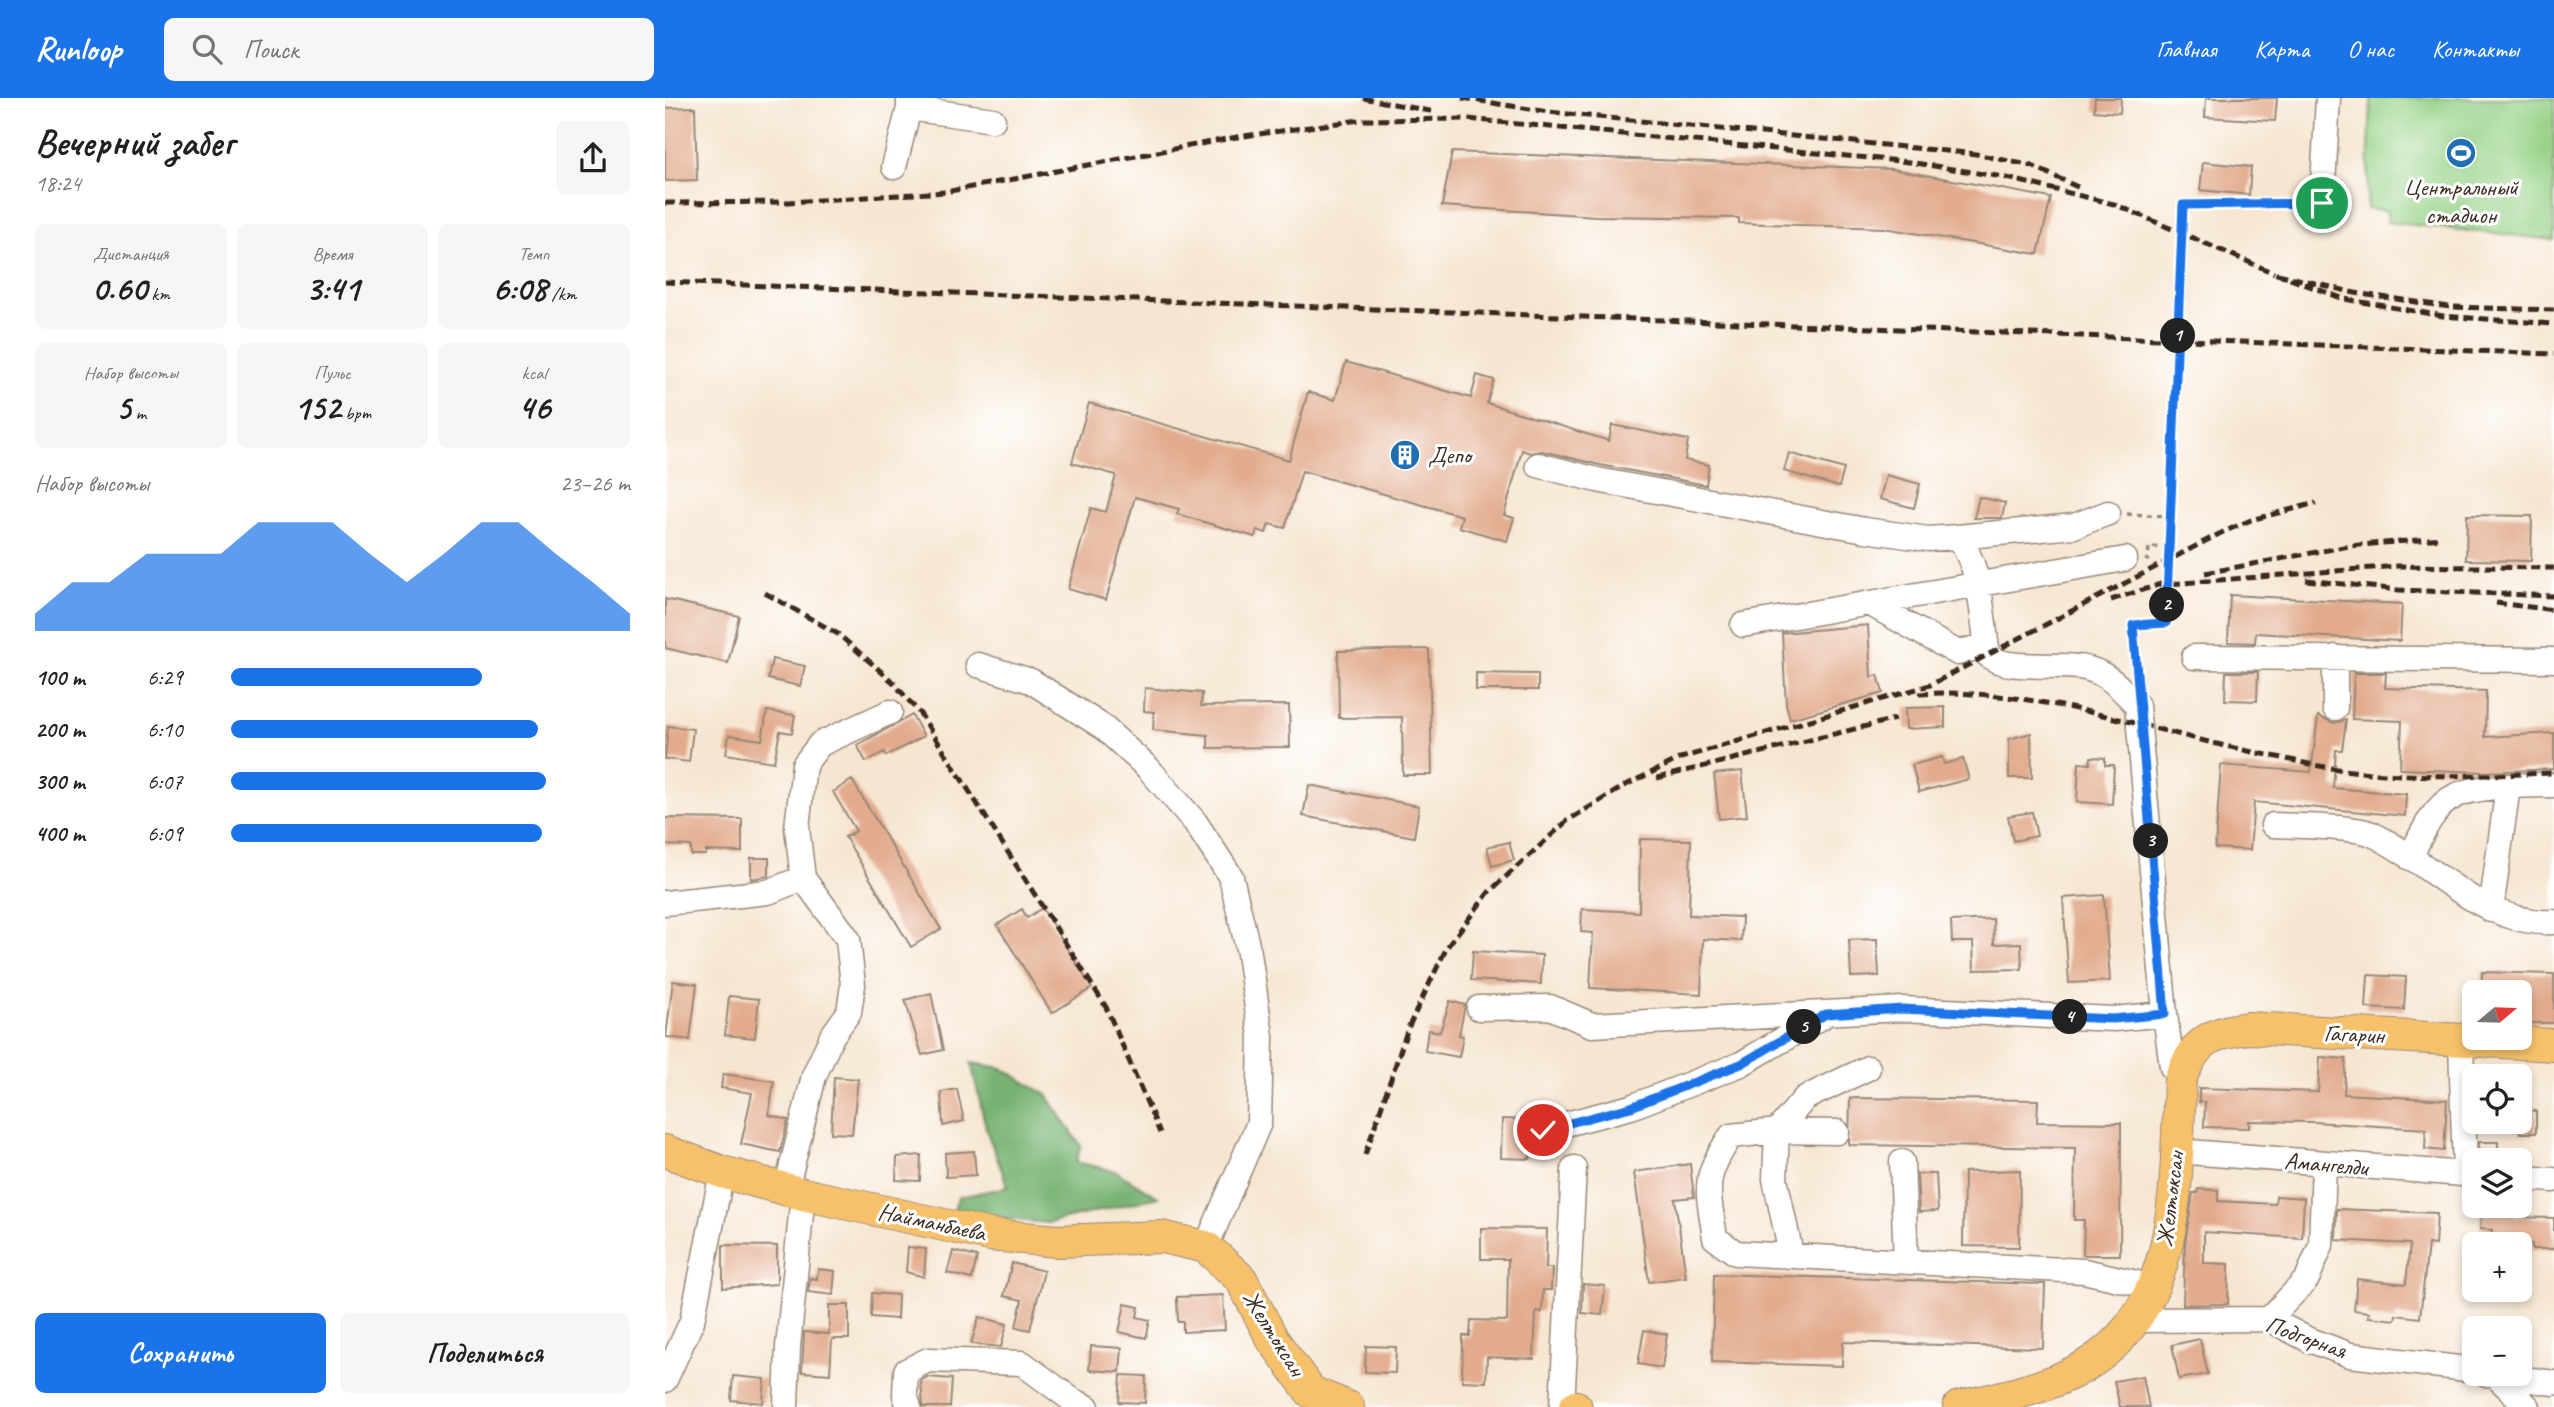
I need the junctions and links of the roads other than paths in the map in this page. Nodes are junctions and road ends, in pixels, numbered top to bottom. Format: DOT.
graph roads {
  1 [pos="2328,98"];
  2 [pos="909,103"];
  3 [pos="993,120"];
  4 [pos="894,167"];
  5 [pos="2322,203"];
  6 [pos="1538,464"];
  7 [pos="2108,513"];
  8 [pos="1957,537"];
  9 [pos="2125,559"];
  10 [pos="1977,585"];
  11 [pos="1870,603"];
  12 [pos="1743,625"];
  13 [pos="1986,645"];
  14 [pos="2194,657"];
  15 [pos="2335,657"];
  16 [pos="2554,660"];
  17 [pos="978,665"];
  18 [pos="2335,708"];
  19 [pos="890,712"];
  20 [pos="2554,785"];
  21 [pos="2508,786"];
  22 [pos="2273,825"];
  23 [pos="2410,858"];
  24 [pos="803,878"];
  25 [pos="665,903"];
  26 [pos="2491,910"];
  27 [pos="2554,922"];
  28 [pos="1479,1009"];
  29 [pos="1826,1014"];
  30 [pos="2165,1014"];
  31 [pos="2461,1041"];
  32 [pos="2554,1045"];
  33 [pos="1868,1068"];
  34 [pos="2180,1080"];
  35 [pos="1543,1130"];
  36 [pos="1777,1131"];
  37 [pos="1837,1132"];
  38 [pos="2468,1148"];
  39 [pos="665,1151"];
  40 [pos="2177,1152"];
  41 [pos="1902,1163"];
  42 [pos="2323,1163"];
  43 [pos="1574,1168"];
  44 [pos="722,1172"];
  45 [pos="2462,1174"];
  46 [pos="2532,1179"];
  47 [pos="2554,1180"];
  48 [pos="795,1192"];
  49 [pos="1206,1247"];
  50 [pos="1791,1254"];
  51 [pos="1906,1261"];
  52 [pos="2154,1287"];
  53 [pos="2269,1319"];
  54 [pos="2137,1320"];
  55 [pos="2462,1366"];
  56 [pos="665,1380"];
  57 [pos="2532,1380"];
  58 [pos="2554,1383"];
  59 [pos="2501,1386"];
  60 [pos="2024,1399"];
  61 [pos="786,1407"];
  62 [pos="909,1407"];
  63 [pos="1087,1407"];
  64 [pos="1348,1407"];
  65 [pos="1562,1407"];
  66 [pos="1959,1407"];
  67 [pos="2528,1407"];
  1 -- 5 [label="street"];
  2 -- 3 [label="street"];
  2 -- 4 [label="street"];
  6 -- 8 [label="street"];
  7 -- 8 [label="street"];
  8 -- 10 [label="street"];
  9 -- 10 [label="street"];
  10 -- 11 [label="street"];
  10 -- 13 [label="street"];
  11 -- 12 [label="street"];
  11 -- 13 [label="street"];
  13 -- 30 [label="street"];
  14 -- 15 [label="street"];
  15 -- 16 [label="street"];
  15 -- 18 [label="street"];
  17 -- 49 [label="street"];
  19 -- 24 [label="street"];
  20 -- 21 [label="street"];
  21 -- 23 [label="street"];
  21 -- 26 [label="street"];
  22 -- 23 [label="street"];
  23 -- 26 [label="street"];
  24 -- 25 [label="street"];
  24 -- 48 [label="street"];
  26 -- 27 [label="street"];
  28 -- 29 [label="street"];
  29 -- 30 [label="street"];
  29 -- 35 [label="street"];
  30 -- 34 [label="street"];
  31 -- 32 [label="main road, Гагарин"];
  31 -- 34 [label="main road, Гагарин"];
  31 -- 38 [label="street"];
  33 -- 36 [label="street"];
  34 -- 40 [label="main road, Желтоксан"];
  36 -- 37 [label="street"];
  36 -- 50 [label="street"];
  36 -- 50 [label="street"];
  39 -- 44 [label="main road, Найманбаева"];
  40 -- 42 [label="street, Амангелди"];
  40 -- 52 [label="main road, Желтоксан"];
  41 -- 51 [label="street"];
  42 -- 45 [label="street, Амангелди"];
  42 -- 53 [label="street"];
  43 -- 65 [label="street"];
  44 -- 48 [label="main road, Найманбаева"];
  44 -- 56 [label="street"];
  46 -- 47 [label="street"];
  48 -- 49 [label="main road, Найманбаева"];
  48 -- 61 [label="street"];
  49 -- 64 [label="main road, Желтоксан"];
  50 -- 51 [label="street"];
  51 -- 52 [label="street"];
  52 -- 54 [label="main road, Желтоксан"];
  53 -- 54 [label="street, Подгорная"];
  53 -- 55 [label="street, Подгорная"];
  54 -- 60 [label="main road, Желтоксан"];
  57 -- 58 [label="street, Подгорная"];
  59 -- 67 [label="street"];
  60 -- 66 [label="main road, Желтоксан"];
  62 -- 63 [label="street"];
}
